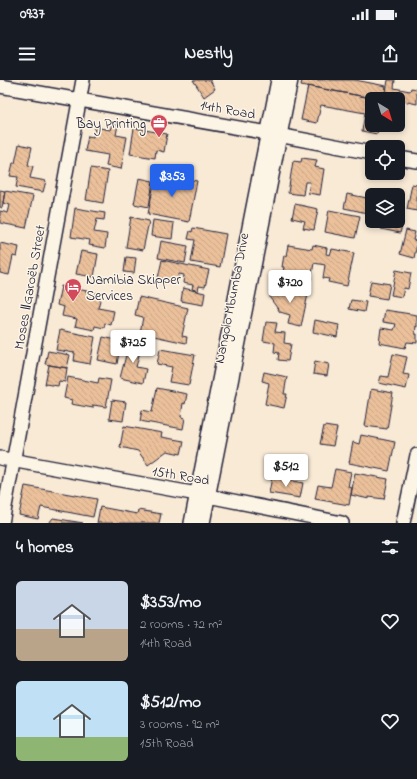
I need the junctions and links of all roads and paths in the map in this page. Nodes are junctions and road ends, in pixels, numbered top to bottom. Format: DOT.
graph roads {
  1 [pos="83,80"];
  2 [pos="278,80"];
  3 [pos="291,80"];
  4 [pos="0,86"];
  5 [pos="79,100"];
  6 [pos="274,134"];
  7 [pos="365,152"];
  8 [pos="405,159"];
  9 [pos="417,161"];
  10 [pos="417,455"];
  11 [pos="0,458"];
  12 [pos="14,462"];
  13 [pos="202,495"];
  14 [pos="2,523"];
  15 [pos="191,523"];
  16 [pos="203,523"];
  17 [pos="342,523"];
  18 [pos="404,523"];
  1 -- 5 [label="street, Moses ǁGaroëb Street"];
  2 -- 6 [label="street, Nangolo Mbumba Drive"];
  3 -- 6 [label="street, Nangolo Mbumba Drive"];
  4 -- 5 [label="street, 14th Road"];
  5 -- 6 [label="street, 14th Road"];
  5 -- 12 [label="street, Moses ǁGaroëb Street"];
  6 -- 7 [label="street, 14th Road"];
  6 -- 13 [label="street, Nangolo Mbumba Drive"];
  8 -- 9 [label="street"];
  10 -- 18 [label="street"];
  11 -- 12 [label="street, 15th Road"];
  12 -- 13 [label="street, 15th Road"];
  12 -- 14 [label="street, Moses ǁGaroëb Street"];
  13 -- 15 [label="street, Nangolo Mbumba Drive"];
  13 -- 16 [label="street, Nangolo Mbumba Drive"];
  13 -- 17 [label="street, 15th Road"];
}
